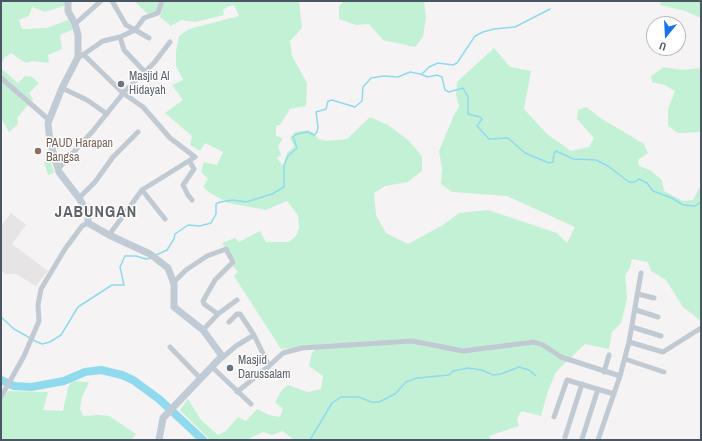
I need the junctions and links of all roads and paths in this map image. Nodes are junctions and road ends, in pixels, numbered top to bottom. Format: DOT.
graph roads {
  1 [pos="68,1"];
  2 [pos="101,1"];
  3 [pos="112,1"];
  4 [pos="162,1"];
  5 [pos="75,24"];
  6 [pos="134,30"];
  7 [pos="120,37"];
  8 [pos="149,38"];
  9 [pos="170,42"];
  10 [pos="81,56"];
  11 [pos="145,72"];
  12 [pos="1,78"];
  13 [pos="62,88"];
  14 [pos="123,93"];
  15 [pos="107,114"];
  16 [pos="48,118"];
  17 [pos="138,132"];
  18 [pos="190,162"];
  19 [pos="58,169"];
  20 [pos="142,190"];
  21 [pos="79,198"];
  22 [pos="192,200"];
  23 [pos="165,219"];
  24 [pos="88,223"];
  25 [pos="109,235"];
  26 [pos="641,273"];
  27 [pos="174,282"];
  28 [pos="638,294"];
  29 [pos="654,298"];
  30 [pos="237,300"];
  31 [pos="636,310"];
  32 [pos="218,314"];
  33 [pos="658,317"];
  34 [pos="229,322"];
  35 [pos="632,327"];
  36 [pos="701,328"];
  37 [pos="203,330"];
  38 [pos="254,336"];
  39 [pos="661,336"];
  40 [pos="629,342"];
  41 [pos="170,347"];
  42 [pos="610,354"];
  43 [pos="222,358"];
  44 [pos="625,359"];
  45 [pos="269,366"];
  46 [pos="212,367"];
  47 [pos="604,372"];
  48 [pos="664,372"];
  49 [pos="620,376"];
  50 [pos="201,379"];
  51 [pos="582,384"];
  52 [pos="598,389"];
  53 [pos="237,392"];
  54 [pos="614,394"];
  55 [pos="1,397"];
  56 [pos="252,404"];
  57 [pos="554,417"];
  58 [pos="565,437"];
  59 [pos="582,439"];
  60 [pos="159,440"];
  61 [pos="598,440"];
  1 -- 5 [label="street"];
  2 -- 5 [label="street"];
  3 -- 6 [label="street"];
  4 -- 6 [label="street"];
  5 -- 10 [label="street"];
  6 -- 7 [label="street"];
  6 -- 8 [label="street"];
  7 -- 10 [label="street"];
  7 -- 11 [label="street"];
  9 -- 11 [label="street"];
  10 -- 13 [label="street"];
  10 -- 14 [label="street"];
  11 -- 14 [label="street"];
  12 -- 16 [label="street"];
  13 -- 15 [label="street"];
  13 -- 16 [label="street"];
  14 -- 15 [label="street"];
  14 -- 18 [label="street"];
  15 -- 19 [label="street"];
  16 -- 19 [label="street"];
  17 -- 21 [label="street"];
  18 -- 20 [label="street"];
  18 -- 22 [label="street"];
  19 -- 21 [label="street"];
  20 -- 23 [label="street"];
  20 -- 25 [label="street"];
  21 -- 24 [label="street"];
  24 -- 25 [label="street"];
  24 -- 55 [label="street"];
  25 -- 27 [label="street"];
  26 -- 28 [label="street"];
  27 -- 32 [label="street"];
  27 -- 37 [label="street"];
  28 -- 29 [label="street"];
  28 -- 31 [label="street"];
  30 -- 32 [label="street"];
  31 -- 33 [label="street"];
  31 -- 35 [label="street"];
  32 -- 37 [label="street"];
  34 -- 38 [label="street"];
  35 -- 39 [label="street"];
  35 -- 40 [label="street"];
  36 -- 40 [label="street"];
  37 -- 43 [label="street"];
  38 -- 43 [label="street"];
  38 -- 45 [label="street"];
  40 -- 44 [label="street"];
  41 -- 50 [label="street"];
  42 -- 47 [label="street"];
  43 -- 46 [label="street"];
  44 -- 48 [label="street"];
  44 -- 49 [label="street"];
  45 -- 47 [label="street"];
  45 -- 53 [label="street"];
  46 -- 50 [label="street"];
  46 -- 53 [label="street"];
  47 -- 49 [label="street"];
  49 -- 54 [label="street"];
  50 -- 60 [label="street"];
  51 -- 52 [label="street"];
  51 -- 57 [label="street"];
  51 -- 58 [label="street"];
  52 -- 54 [label="street"];
  52 -- 59 [label="street"];
  53 -- 56 [label="street"];
  54 -- 61 [label="street"];
}
